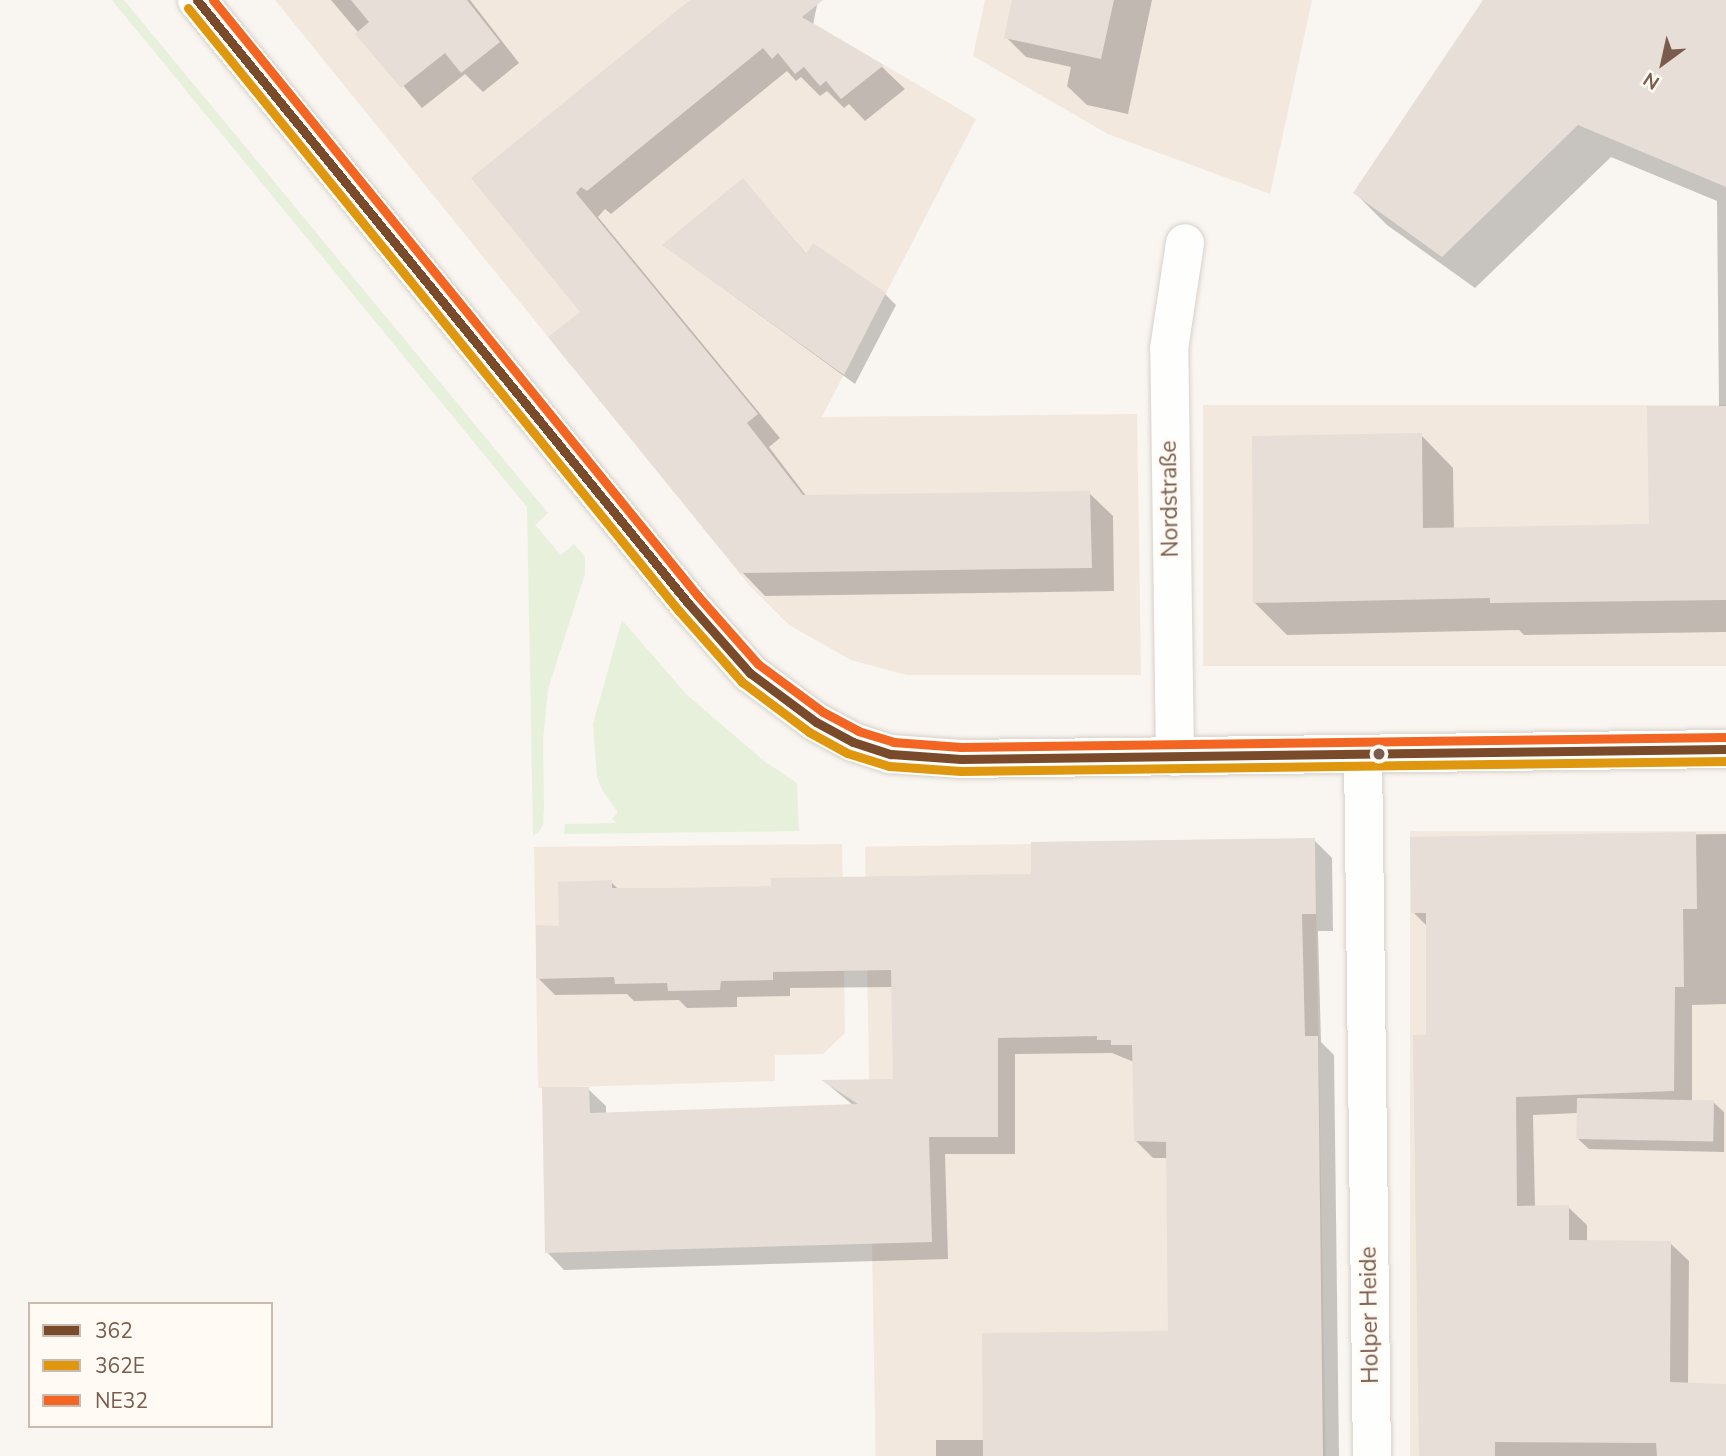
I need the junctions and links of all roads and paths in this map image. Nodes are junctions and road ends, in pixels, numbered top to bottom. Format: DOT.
graph roads {
  1 [pos="197,0"];
  2 [pos="1185,243"];
  3 [pos="1726,749"];
  4 [pos="1363,754"];
  5 [pos="1175,757"];
  6 [pos="1372,1456"];
  1 -- 5 [label="street"];
  2 -- 5 [label="street, Nordstraße"];
  3 -- 4 [label="street"];
  4 -- 5 [label="street"];
  4 -- 6 [label="street, Holper Heide"];
}
